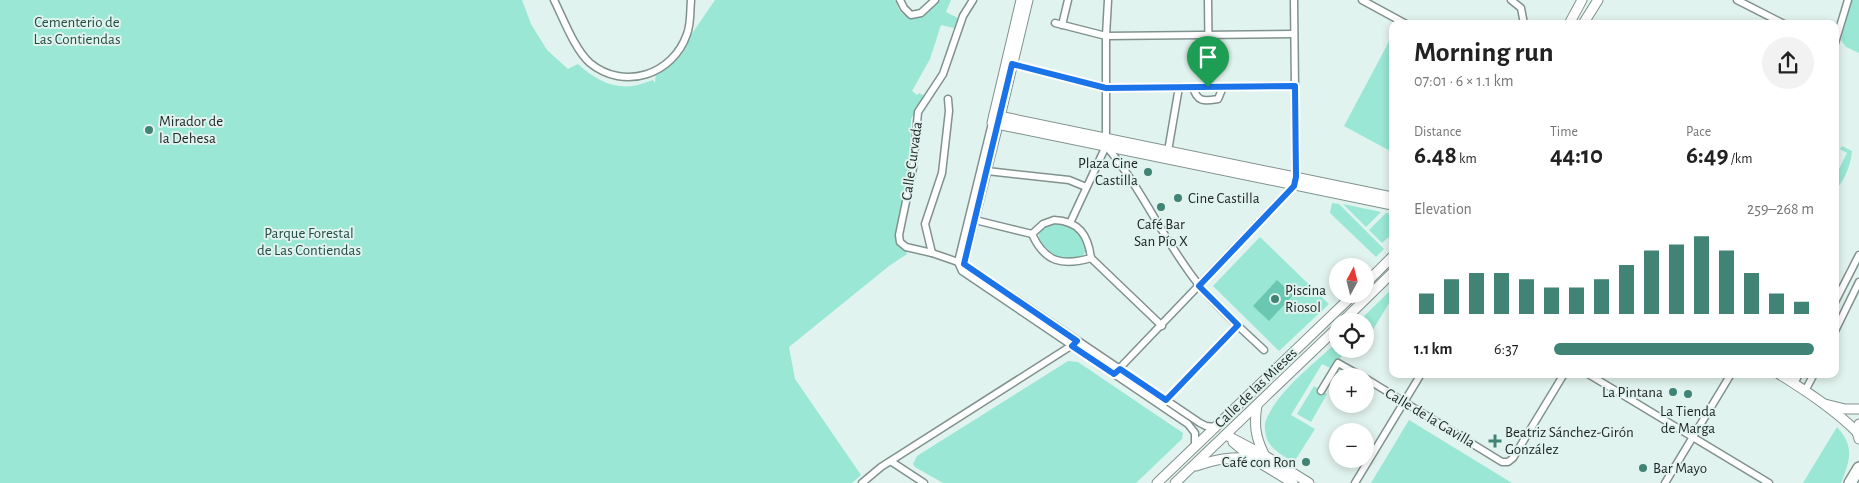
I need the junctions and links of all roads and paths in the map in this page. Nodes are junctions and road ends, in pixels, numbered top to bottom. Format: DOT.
graph roads {
  1 [pos="554,0"];
  2 [pos="691,0"];
  3 [pos="900,0"];
  4 [pos="934,0"];
  5 [pos="973,0"];
  6 [pos="1020,0"];
  7 [pos="1028,0"];
  8 [pos="1068,0"];
  9 [pos="1108,0"];
  10 [pos="1208,0"];
  11 [pos="1294,0"];
  12 [pos="1362,0"];
  13 [pos="1511,0"];
  14 [pos="1582,0"];
  15 [pos="1598,0"];
  16 [pos="1738,0"];
  17 [pos="1848,0"];
  18 [pos="1399,20"];
  19 [pos="1523,20"];
  20 [pos="1571,20"];
  21 [pos="1586,20"];
  22 [pos="1776,20"];
  23 [pos="1839,30"];
  24 [pos="1294,34"];
  25 [pos="1208,35"];
  26 [pos="1106,36"];
  27 [pos="1012,64"];
  28 [pos="1295,86"];
  29 [pos="1193,87"];
  30 [pos="1208,87"];
  31 [pos="1223,87"];
  32 [pos="1106,88"];
  33 [pos="1179,88"];
  34 [pos="948,99"];
  35 [pos="996,120"];
  36 [pos="1095,144"];
  37 [pos="1104,149"];
  38 [pos="1125,150"];
  39 [pos="1168,151"];
  40 [pos="1119,160"];
  41 [pos="987,171"];
  42 [pos="1295,182"];
  43 [pos="1086,188"];
  44 [pos="1389,197"];
  45 [pos="1389,204"];
  46 [pos="975,220"];
  47 [pos="1070,223"];
  48 [pos="1032,234"];
  49 [pos="932,253"];
  50 [pos="1859,255"];
  51 [pos="1091,258"];
  52 [pos="1389,260"];
  53 [pos="961,263"];
  54 [pos="1389,273"];
  55 [pos="1374,275"];
  56 [pos="1389,276"];
  57 [pos="1859,282"];
  58 [pos="1199,286"];
  59 [pos="1374,290"];
  60 [pos="1374,291"];
  61 [pos="1839,294"];
  62 [pos="1839,296"];
  63 [pos="1849,301"];
  64 [pos="1345,303"];
  65 [pos="1362,303"];
  66 [pos="1351,313"];
  67 [pos="1839,322"];
  68 [pos="1238,325"];
  69 [pos="1162,326"];
  70 [pos="1317,330"];
  71 [pos="1329,336"];
  72 [pos="1074,343"];
  73 [pos="1264,350"];
  74 [pos="1335,368"];
  75 [pos="1347,368"];
  76 [pos="1117,372"];
  77 [pos="1329,377"];
  78 [pos="1419,378"];
  79 [pos="1562,378"];
  80 [pos="1595,378"];
  81 [pos="1729,378"];
  82 [pos="1784,378"];
  83 [pos="1797,378"];
  84 [pos="1812,378"];
  85 [pos="1374,384"];
  86 [pos="1794,384"];
  87 [pos="1321,390"];
  88 [pos="1805,391"];
  89 [pos="1166,400"];
  90 [pos="1404,402"];
  91 [pos="1822,403"];
  92 [pos="1257,405"];
  93 [pos="1859,409"];
  94 [pos="1215,427"];
  95 [pos="1858,432"];
  96 [pos="1226,435"];
  97 [pos="1693,436"];
  98 [pos="1195,446"];
  99 [pos="1264,455"];
  100 [pos="1252,458"];
  101 [pos="892,462"];
  102 [pos="1191,468"];
  103 [pos="1859,468"];
  104 [pos="921,482"];
  105 [pos="862,483"];
  106 [pos="1157,483"];
  107 [pos="1175,483"];
  108 [pos="1293,483"];
  109 [pos="1309,483"];
  110 [pos="1354,483"];
  111 [pos="1665,483"];
  112 [pos="1769,483"];
  113 [pos="1850,483"];
  1 -- 2 [label="street"];
  3 -- 4 [label="street"];
  5 -- 49 [label="street, Calle Curvada"];
  6 -- 35 [label="street"];
  7 -- 27 [label="street"];
  8 -- 26 [label="street"];
  9 -- 26 [label="street"];
  10 -- 25 [label="street"];
  11 -- 24 [label="street"];
  12 -- 18 [label="street"];
  13 -- 19 [label="street"];
  14 -- 20 [label="street"];
  15 -- 21 [label="street"];
  16 -- 22 [label="street"];
  17 -- 23 [label="street"];
  24 -- 25 [label="street"];
  24 -- 28 [label="street"];
  25 -- 26 [label="street"];
  25 -- 30 [label="street"];
  26 -- 32 [label="street"];
  27 -- 32 [label="street"];
  27 -- 35 [label="street"];
  28 -- 31 [label="street"];
  28 -- 42 [label="street"];
  29 -- 30 [label="street"];
  29 -- 31 [label="street"];
  29 -- 33 [label="street"];
  30 -- 31 [label="street"];
  32 -- 33 [label="street"];
  32 -- 37 [label="street"];
  33 -- 39 [label="street"];
  34 -- 49 [label="street"];
  35 -- 36 [label="street"];
  35 -- 37 [label="street"];
  35 -- 41 [label="street"];
  35 -- 53 [label="street"];
  36 -- 37 [label="street"];
  36 -- 37 [label="street"];
  37 -- 38 [label="street"];
  37 -- 39 [label="street"];
  37 -- 40 [label="street"];
  37 -- 43 [label="street"];
  38 -- 40 [label="street"];
  38 -- 42 [label="street"];
  39 -- 42 [label="street"];
  40 -- 58 [label="street"];
  41 -- 43 [label="street"];
  41 -- 46 [label="street"];
  42 -- 44 [label="street"];
  42 -- 45 [label="street"];
  42 -- 58 [label="street"];
  43 -- 47 [label="street"];
  46 -- 48 [label="street"];
  46 -- 53 [label="street"];
  47 -- 48 [label="street"];
  47 -- 51 [label="street"];
  48 -- 51 [label="street"];
  49 -- 53 [label="street, Calle Curvada"];
  50 -- 61 [label="street"];
  51 -- 69 [label="street"];
  52 -- 55 [label="street"];
  53 -- 72 [label="street"];
  54 -- 59 [label="street"];
  56 -- 60 [label="street"];
  57 -- 63 [label="street"];
  58 -- 68 [label="street"];
  58 -- 69 [label="street"];
  62 -- 63 [label="street"];
  63 -- 67 [label="street"];
  64 -- 70 [label="street, Calle de las Mieses"];
  65 -- 66 [label="street"];
  68 -- 73 [label="street"];
  68 -- 89 [label="street"];
  69 -- 76 [label="street"];
  70 -- 94 [label="street, Calle de las Mieses"];
  70 -- 96 [label="street"];
  71 -- 92 [label="street, Calle de las Mieses"];
  72 -- 76 [label="street"];
  72 -- 101 [label="street"];
  74 -- 75 [label="street"];
  76 -- 89 [label="street"];
  76 -- 98 [label="street"];
  77 -- 87 [label="street"];
  78 -- 90 [label="street"];
  79 -- 90 [label="street, Calle de la Gavilla"];
  80 -- 97 [label="street"];
  81 -- 97 [label="street"];
  82 -- 86 [label="street"];
  83 -- 86 [label="street"];
  84 -- 88 [label="street"];
  85 -- 90 [label="street, Calle de la Gavilla"];
  86 -- 88 [label="street"];
  88 -- 91 [label="street"];
  89 -- 94 [label="street"];
  90 -- 110 [label="street"];
  91 -- 93 [label="street"];
  91 -- 95 [label="street"];
  92 -- 96 [label="street, Calle de las Mieses"];
  92 -- 99 [label="street"];
  94 -- 98 [label="street, Calle de las Mieses"];
  96 -- 98 [label="street"];
  96 -- 99 [label="street"];
  96 -- 100 [label="street"];
  96 -- 102 [label="street, Calle de las Mieses"];
  97 -- 111 [label="street"];
  97 -- 112 [label="street"];
  98 -- 106 [label="street, Calle de las Mieses"];
  99 -- 109 [label="street"];
  100 -- 102 [label="street"];
  100 -- 108 [label="street"];
  101 -- 104 [label="street"];
  101 -- 105 [label="street"];
  102 -- 107 [label="street, Calle de las Mieses"];
  103 -- 113 [label="highway"];
}
